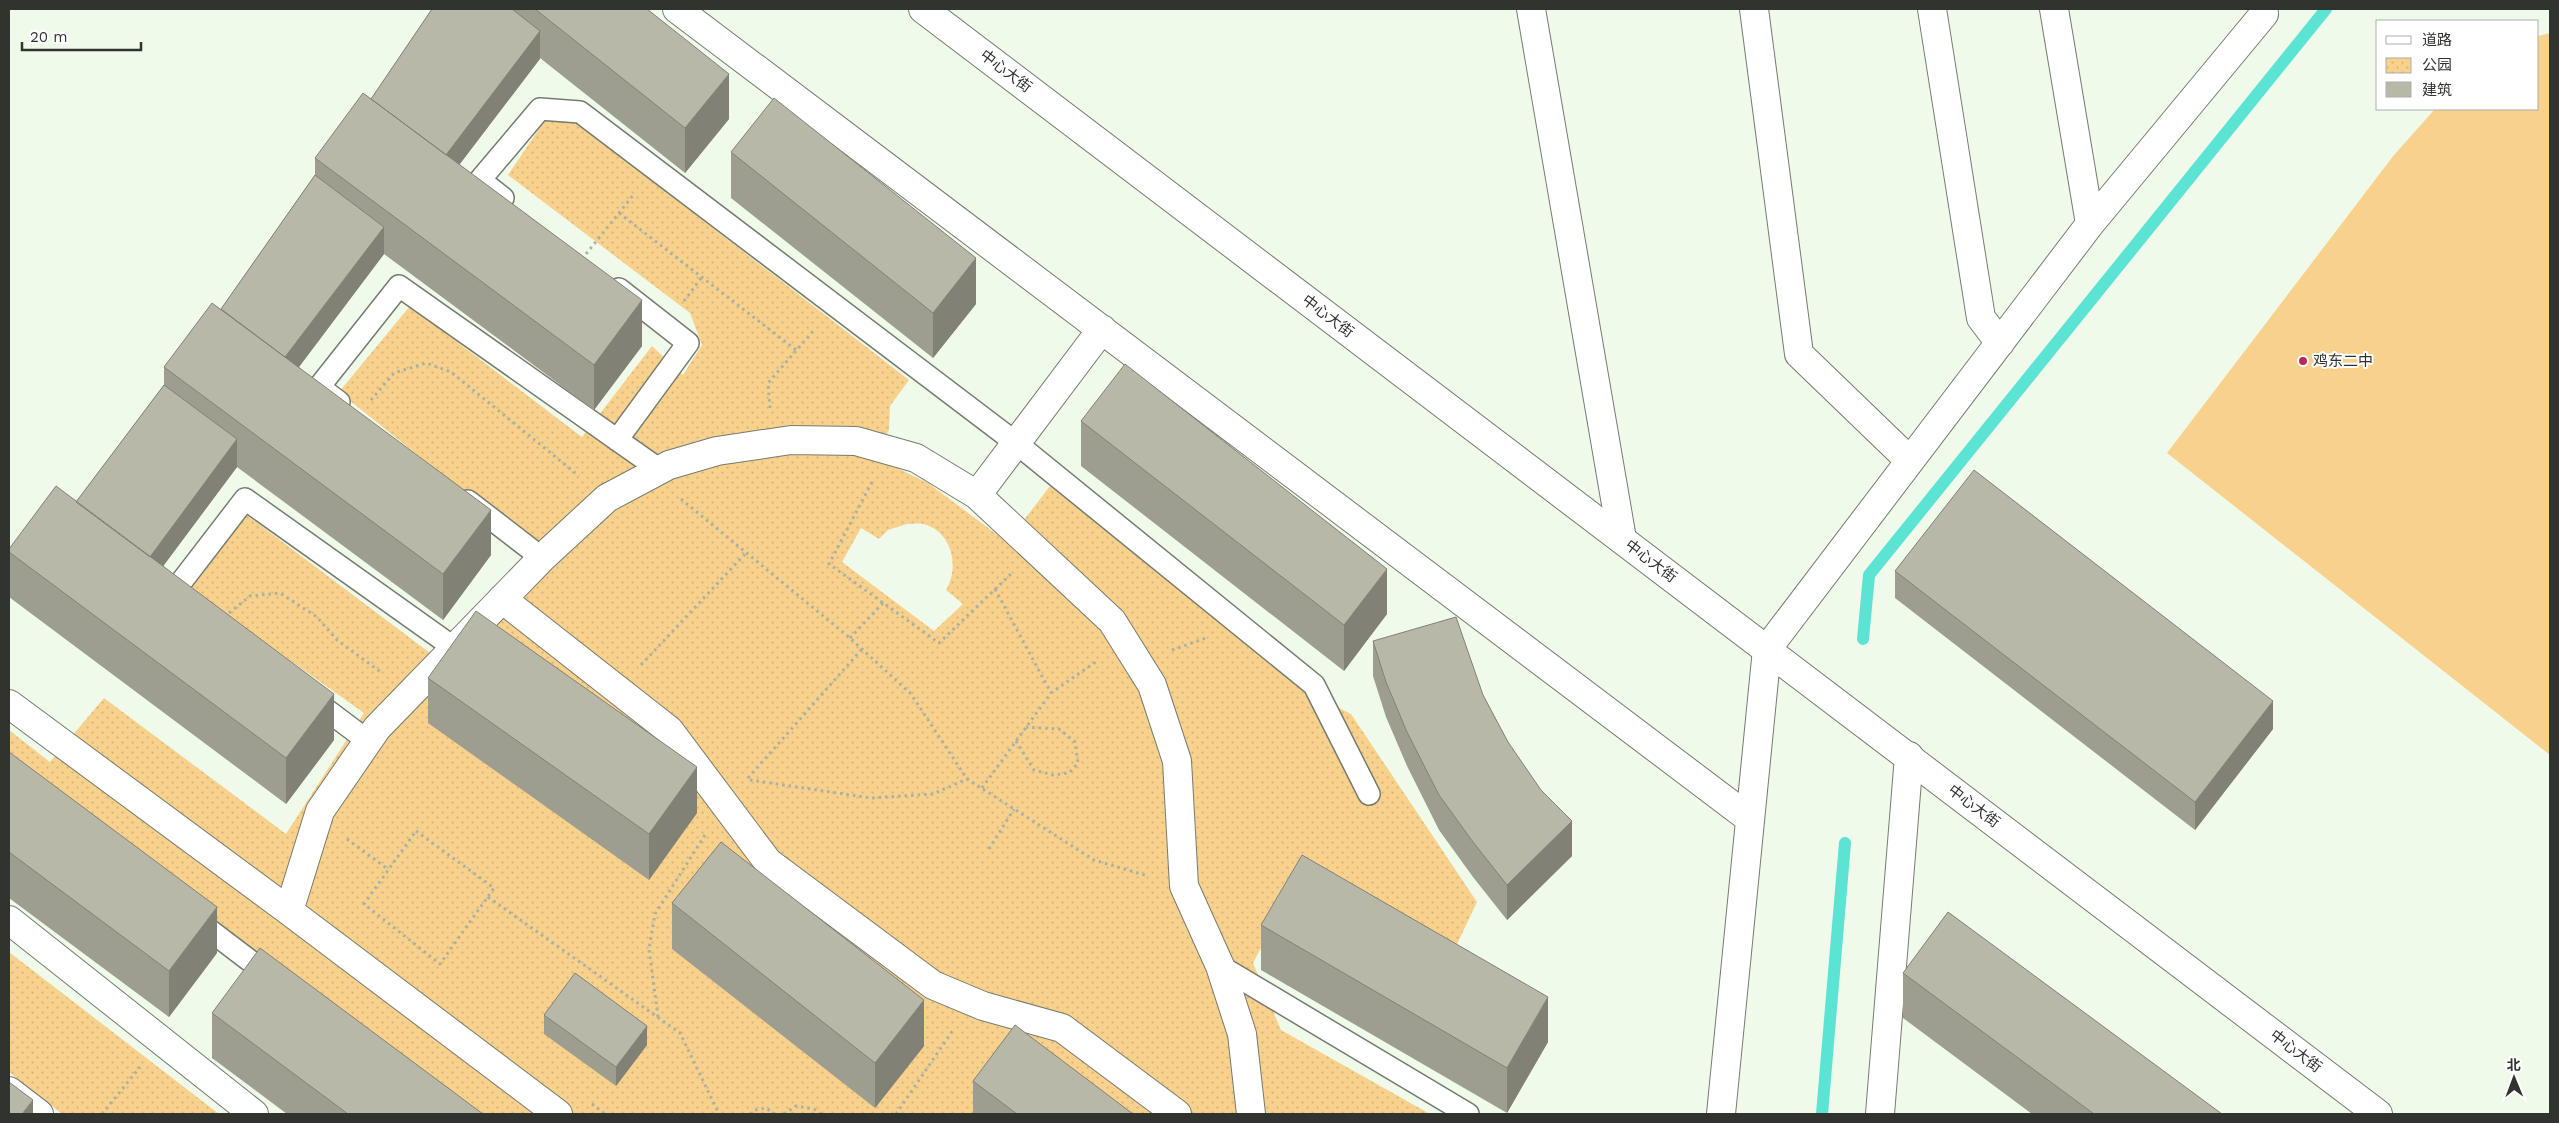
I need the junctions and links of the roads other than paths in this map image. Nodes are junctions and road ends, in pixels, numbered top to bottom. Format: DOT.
graph roads {
  1 [pos="677,9"];
  2 [pos="923,9"];
  3 [pos="1531,9"];
  4 [pos="1754,9"];
  5 [pos="1932,9"];
  6 [pos="2054,9"];
  7 [pos="2265,10"];
  8 [pos="519,211"];
  9 [pos="2090,224"];
  10 [pos="582,259"];
  11 [pos="1102,329"];
  12 [pos="2000,343"];
  13 [pos="357,416"];
  14 [pos="617,440"];
  15 [pos="1016,443"];
  16 [pos="1910,461"];
  17 [pos="660,470"];
  18 [pos="450,487"];
  19 [pos="977,495"];
  20 [pos="1622,539"];
  21 [pos="542,558"];
  22 [pos="502,599"];
  23 [pos="214,625"];
  24 [pos="1767,649"];
  25 [pos="461,653"];
  26 [pos="298,689"];
  27 [pos="9,704"];
  28 [pos="368,741"];
  29 [pos="1909,756"];
  30 [pos="1369,794"];
  31 [pos="1750,820"];
  32 [pos="182,909"];
  33 [pos="289,911"];
  34 [pos="9,920"];
  35 [pos="1220,966"];
  36 [pos="293,994"];
  37 [pos="9,1091"];
  38 [pos="39,1114"];
  39 [pos="254,1114"];
  40 [pos="558,1114"];
  41 [pos="1177,1114"];
  42 [pos="1251,1114"];
  43 [pos="1468,1114"];
  44 [pos="1721,1114"];
  45 [pos="1880,1114"];
  46 [pos="2378,1114"];
  1 -- 11 [label="street"];
  2 -- 20 [label="street, 中心大街"];
  3 -- 20 [label="street"];
  4 -- 16 [label="street"];
  5 -- 12 [label="street"];
  6 -- 9 [label="street"];
  7 -- 9 [label="street"];
  8 -- 15 [label="lane"];
  9 -- 12 [label="street"];
  10 -- 14 [label="lane"];
  11 -- 15 [label="street"];
  11 -- 31 [label="street"];
  12 -- 16 [label="street"];
  13 -- 14 [label="lane"];
  14 -- 17 [label="lane"];
  15 -- 19 [label="street"];
  15 -- 30 [label="lane"];
  16 -- 24 [label="street"];
  17 -- 19 [label="street"];
  17 -- 21 [label="street"];
  18 -- 21 [label="lane"];
  19 -- 35 [label="street"];
  20 -- 24 [label="street, 中心大街"];
  21 -- 22 [label="street"];
  22 -- 25 [label="street"];
  22 -- 41 [label="street"];
  23 -- 25 [label="lane"];
  24 -- 29 [label="street, 中心大街"];
  24 -- 31 [label="street"];
  25 -- 28 [label="street"];
  26 -- 28 [label="lane"];
  27 -- 33 [label="street"];
  28 -- 33 [label="street"];
  29 -- 45 [label="street"];
  29 -- 46 [label="street, 中心大街"];
  31 -- 44 [label="street"];
  32 -- 36 [label="lane"];
  33 -- 40 [label="street"];
  34 -- 39 [label="street"];
  35 -- 42 [label="street"];
  35 -- 43 [label="lane"];
  37 -- 38 [label="street"];
}
